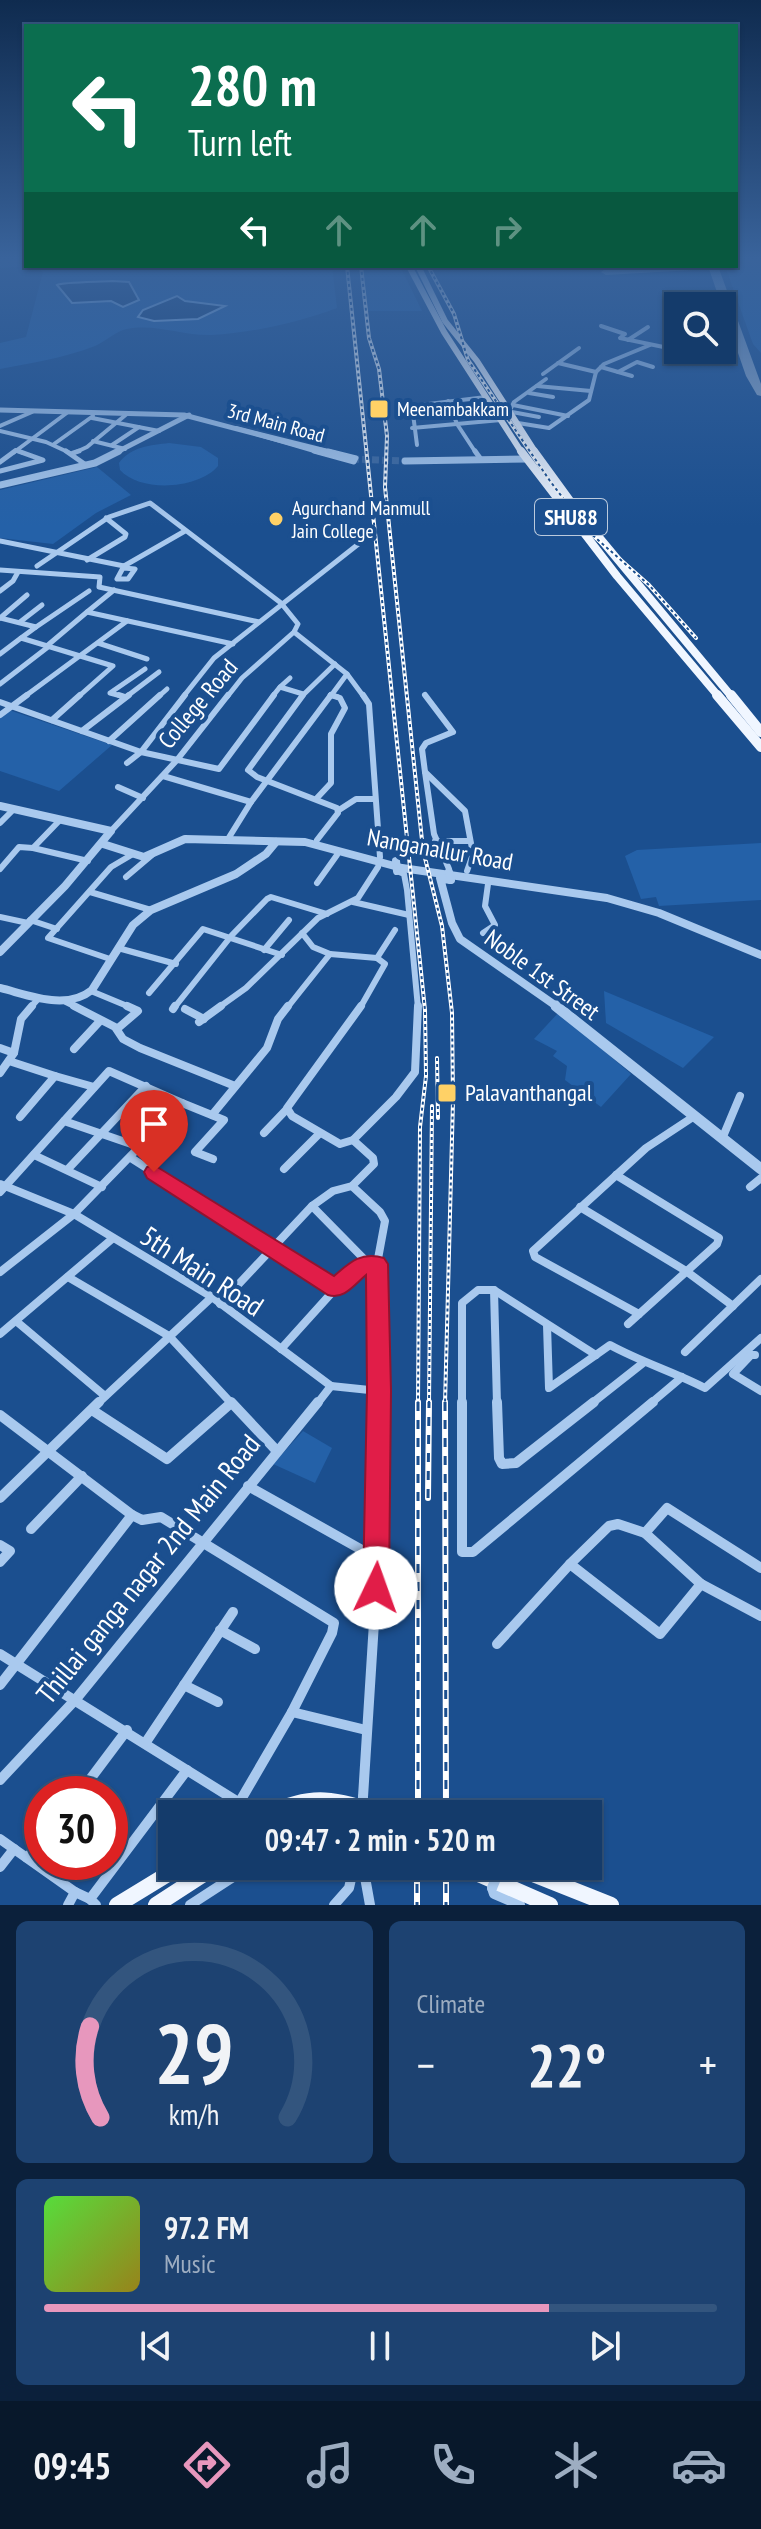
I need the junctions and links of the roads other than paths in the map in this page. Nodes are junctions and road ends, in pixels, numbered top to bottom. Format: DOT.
graph roads {
  1 [pos="454,348"];
  2 [pos="466,348"];
  3 [pos="579,348"];
  4 [pos="644,348"];
  5 [pos="558,363"];
  6 [pos="601,367"];
  7 [pos="653,367"];
  8 [pos="596,372"];
  9 [pos="618,372"];
  10 [pos="632,376"];
  11 [pos="537,386"];
  12 [pos="529,393"];
  13 [pos="590,393"];
  14 [pos="486,397"];
  15 [pos="553,397"];
  16 [pos="577,400"];
  17 [pos="448,401"];
  18 [pos="512,409"];
  19 [pos="0,410"];
  20 [pos="32,412"];
  21 [pos="68,412"];
  22 [pos="99,413"];
  23 [pos="128,413"];
  24 [pos="189,415"];
  25 [pos="568,416"];
  26 [pos="539,417"];
  27 [pos="92,418"];
  28 [pos="501,420"];
  29 [pos="115,422"];
  30 [pos="518,423"];
  31 [pos="457,424"];
  32 [pos="139,427"];
  33 [pos="236,428"];
  34 [pos="412,428"];
  35 [pos="1,431"];
  36 [pos="159,431"];
  37 [pos="33,438"];
  38 [pos="93,441"];
  39 [pos="54,444"];
  40 [pos="112,445"];
  41 [pos="417,445"];
  42 [pos="125,449"];
  43 [pos="16,450"];
  44 [pos="73,453"];
  45 [pos="480,458"];
  46 [pos="352,459"];
  47 [pos="528,459"];
  48 [pos="405,461"];
  49 [pos="0,462"];
  50 [pos="86,465"];
  51 [pos="0,471"];
  52 [pos="0,485"];
  53 [pos="106,518"];
  54 [pos="185,531"];
  55 [pos="1,542"];
  56 [pos="361,542"];
  57 [pos="56,551"];
  58 [pos="87,560"];
  59 [pos="37,566"];
  60 [pos="0,570"];
  61 [pos="18,572"];
  62 [pos="114,590"];
  63 [pos="0,591"];
  64 [pos="89,591"];
  65 [pos="27,595"];
  66 [pos="281,603"];
  67 [pos="42,605"];
  68 [pos="87,612"];
  69 [pos="3,618"];
  70 [pos="127,621"];
  71 [pos="20,622"];
  72 [pos="259,622"];
  73 [pos="0,624"];
  74 [pos="36,627"];
  75 [pos="294,632"];
  76 [pos="21,638"];
  77 [pos="98,643"];
  78 [pos="233,644"];
  79 [pos="48,646"];
  80 [pos="0,654"];
  81 [pos="81,656"];
  82 [pos="147,659"];
  83 [pos="335,664"];
  84 [pos="145,669"];
  85 [pos="159,672"];
  86 [pos="347,674"];
  87 [pos="290,678"];
  88 [pos="0,684"];
  89 [pos="280,687"];
  90 [pos="167,689"];
  91 [pos="303,694"];
  92 [pos="330,695"];
  93 [pos="425,695"];
  94 [pos="125,697"];
  95 [pos="0,702"];
  96 [pos="13,706"];
  97 [pos="0,715"];
  98 [pos="52,720"];
  99 [pos="82,731"];
  100 [pos="761,732"];
  101 [pos="109,741"];
  102 [pos="761,747"];
  103 [pos="141,752"];
  104 [pos="177,760"];
  105 [pos="127,763"];
  106 [pos="425,772"];
  107 [pos="163,776"];
  108 [pos="267,781"];
  109 [pos="118,787"];
  110 [pos="143,798"];
  111 [pos="317,798"];
  112 [pos="375,799"];
  113 [pos="251,802"];
  114 [pos="0,806"];
  115 [pos="13,810"];
  116 [pos="339,810"];
  117 [pos="60,820"];
  118 [pos="0,823"];
  119 [pos="111,831"];
  120 [pos="228,839"];
  121 [pos="317,840"];
  122 [pos="435,841"];
  123 [pos="470,841"];
  124 [pos="277,842"];
  125 [pos="103,844"];
  126 [pos="33,848"];
  127 [pos="133,854"];
  128 [pos="337,855"];
  129 [pos="150,856"];
  130 [pos="88,861"];
  131 [pos="379,862"];
  132 [pos="396,866"];
  133 [pos="0,869"];
  134 [pos="467,871"];
  135 [pos="450,873"];
  136 [pos="126,877"];
  137 [pos="317,883"];
  138 [pos="488,884"];
  139 [pos="578,891"];
  140 [pos="90,892"];
  141 [pos="353,902"];
  142 [pos="151,910"];
  143 [pos="327,914"];
  144 [pos="409,915"];
  145 [pos="0,917"];
  146 [pos="289,920"];
  147 [pos="29,922"];
  148 [pos="57,929"];
  149 [pos="395,930"];
  150 [pos="302,933"];
  151 [pos="483,933"];
  152 [pos="231,938"];
  153 [pos="118,948"];
  154 [pos="264,950"];
  155 [pos="0,952"];
  156 [pos="330,954"];
  157 [pos="282,955"];
  158 [pos="761,957"];
  159 [pos="377,958"];
  160 [pos="110,959"];
  161 [pos="176,964"];
  162 [pos="0,988"];
  163 [pos="91,991"];
  164 [pos="149,993"];
  165 [pos="39,998"];
  166 [pos="66,1002"];
  167 [pos="173,1009"];
  168 [pos="185,1009"];
  169 [pos="100,1021"];
  170 [pos="117,1029"];
  171 [pos="0,1048"];
  172 [pos="74,1049"];
  173 [pos="12,1057"];
  174 [pos="0,1073"];
  175 [pos="55,1076"];
  176 [pos="146,1086"];
  177 [pos="235,1086"];
  178 [pos="94,1087"];
  179 [pos="740,1096"];
  180 [pos="182,1103"];
  181 [pos="286,1110"];
  182 [pos="212,1115"];
  183 [pos="20,1117"];
  184 [pos="693,1117"];
  185 [pos="64,1121"];
  186 [pos="101,1133"];
  187 [pos="264,1133"];
  188 [pos="319,1134"];
  189 [pos="722,1139"];
  190 [pos="353,1140"];
  191 [pos="140,1147"];
  192 [pos="34,1155"];
  193 [pos="131,1158"];
  194 [pos="213,1159"];
  195 [pos="68,1169"];
  196 [pos="284,1169"];
  197 [pos="761,1169"];
  198 [pos="616,1175"];
  199 [pos="761,1178"];
  200 [pos="352,1186"];
  201 [pos="102,1187"];
  202 [pos="750,1187"];
  203 [pos="2,1188"];
  204 [pos="312,1206"];
  205 [pos="580,1207"];
  206 [pos="74,1214"];
  207 [pos="112,1239"];
  208 [pos="272,1246"];
  209 [pos="372,1263"];
  210 [pos="686,1271"];
  211 [pos="0,1272"];
  212 [pos="68,1277"];
  213 [pos="761,1279"];
  214 [pos="336,1288"];
  215 [pos="494,1290"];
  216 [pos="216,1301"];
  217 [pos="733,1306"];
  218 [pos="639,1314"];
  219 [pos="16,1321"];
  220 [pos="628,1324"];
  221 [pos="547,1325"];
  222 [pos="0,1334"];
  223 [pos="169,1336"];
  224 [pos="761,1338"];
  225 [pos="281,1349"];
  226 [pos="685,1352"];
  227 [pos="759,1354"];
  228 [pos="596,1355"];
  229 [pos="643,1363"];
  230 [pos="682,1377"];
  231 [pos="331,1386"];
  232 [pos="379,1391"];
  233 [pos="761,1391"];
  234 [pos="105,1396"];
  235 [pos="231,1403"];
  236 [pos="92,1410"];
  237 [pos="0,1415"];
  238 [pos="48,1449"];
  239 [pos="276,1450"];
  240 [pos="82,1476"];
  241 [pos="248,1486"];
  242 [pos="0,1498"];
  243 [pos="132,1515"];
  244 [pos="31,1529"];
  245 [pos="645,1533"];
  246 [pos="202,1543"];
  247 [pos="0,1545"];
  248 [pos="378,1559"];
  249 [pos="0,1562"];
  250 [pos="570,1564"];
  251 [pos="761,1568"];
  252 [pos="701,1584"];
  253 [pos="233,1612"];
  254 [pos="761,1616"];
  255 [pos="220,1630"];
  256 [pos="497,1644"];
  257 [pos="255,1649"];
  258 [pos="0,1654"];
  259 [pos="17,1663"];
  260 [pos="0,1685"];
  261 [pos="184,1685"];
  262 [pos="76,1699"];
  263 [pos="218,1702"];
  264 [pos="292,1712"];
  265 [pos="127,1730"];
  266 [pos="366,1730"];
  267 [pos="146,1742"];
  268 [pos="187,1770"];
  269 [pos="92,1776"];
  270 [pos="0,1780"];
  271 [pos="234,1800"];
  272 [pos="241,1800"];
  273 [pos="314,1800"];
  274 [pos="336,1800"];
  275 [pos="363,1800"];
  276 [pos="0,1839"];
  277 [pos="14,1849"];
  278 [pos="24,1856"];
  279 [pos="0,1867"];
  280 [pos="58,1880"];
  281 [pos="158,1880"];
  282 [pos="194,1880"];
  283 [pos="228,1880"];
  284 [pos="351,1880"];
  285 [pos="366,1880"];
  286 [pos="492,1880"];
  287 [pos="495,1880"];
  288 [pos="548,1880"];
  289 [pos="75,1892"];
  290 [pos="93,1902"];
  291 [pos="68,1905"];
  292 [pos="117,1905"];
  293 [pos="156,1905"];
  294 [pos="190,1905"];
  295 [pos="334,1905"];
  296 [pos="370,1905"];
  297 [pos="520,1905"];
  298 [pos="550,1905"];
  299 [pos="611,1905"];
  1 -- 14 [label="main road, SHU88"];
  2 -- 18 [label="main road, SHU88"];
  3 -- 5 [label="street"];
  4 -- 6 [label="street"];
  5 -- 8 [label="street"];
  5 -- 11 [label="street"];
  6 -- 8 [label="street"];
  6 -- 9 [label="street"];
  7 -- 9 [label="street"];
  8 -- 13 [label="street"];
  9 -- 10 [label="street"];
  11 -- 12 [label="street"];
  11 -- 13 [label="street"];
  12 -- 15 [label="street"];
  12 -- 18 [label="street"];
  13 -- 16 [label="street"];
  13 -- 25 [label="street"];
  14 -- 17 [label="street"];
  14 -- 28 [label="main road, SHU88"];
  17 -- 31 [label="street"];
  17 -- 34 [label="street"];
  18 -- 25 [label="street"];
  18 -- 26 [label="street"];
  18 -- 30 [label="main road, SHU88"];
  19 -- 20 [label="street, 3rd Main Road"];
  20 -- 21 [label="street, 3rd Main Road"];
  20 -- 35 [label="street"];
  21 -- 22 [label="street, 3rd Main Road"];
  21 -- 37 [label="street"];
  22 -- 23 [label="street, 3rd Main Road"];
  22 -- 27 [label="street"];
  23 -- 24 [label="street, 3rd Main Road"];
  23 -- 29 [label="street"];
  24 -- 33 [label="street, 3rd Main Road"];
  24 -- 36 [label="street"];
  25 -- 30 [label="street"];
  27 -- 29 [label="street"];
  27 -- 39 [label="street"];
  28 -- 31 [label="street"];
  28 -- 47 [label="main road, SHU88"];
  29 -- 32 [label="street"];
  29 -- 38 [label="street"];
  30 -- 100 [label="main road, SHU88"];
  31 -- 34 [label="street"];
  31 -- 45 [label="street"];
  32 -- 36 [label="street"];
  32 -- 40 [label="street"];
  33 -- 33 [label="street"];
  33 -- 46 [label="street, 3rd Main Road"];
  34 -- 41 [label="street"];
  35 -- 37 [label="street"];
  36 -- 42 [label="street"];
  37 -- 39 [label="street"];
  37 -- 43 [label="street"];
  38 -- 40 [label="street"];
  38 -- 44 [label="street"];
  39 -- 44 [label="street"];
  40 -- 42 [label="street"];
  42 -- 50 [label="street"];
  43 -- 49 [label="street"];
  43 -- 51 [label="street"];
  44 -- 50 [label="street"];
  45 -- 47 [label="street"];
  45 -- 47 [label="street"];
  47 -- 48 [label="street"];
  47 -- 102 [label="main road, SHU88"];
  50 -- 52 [label="street"];
  53 -- 54 [label="street"];
  53 -- 57 [label="street"];
  53 -- 58 [label="street"];
  54 -- 58 [label="street"];
  54 -- 66 [label="street"];
  55 -- 57 [label="street"];
  56 -- 66 [label="street"];
  57 -- 58 [label="street"];
  57 -- 59 [label="street"];
  60 -- 61 [label="street"];
  61 -- 62 [label="street"];
  61 -- 63 [label="street"];
  62 -- 68 [label="street"];
  62 -- 72 [label="street"];
  64 -- 74 [label="street"];
  65 -- 69 [label="street"];
  66 -- 72 [label="street"];
  66 -- 75 [label="street"];
  67 -- 71 [label="street"];
  68 -- 70 [label="street"];
  68 -- 79 [label="street"];
  69 -- 71 [label="street"];
  69 -- 73 [label="street"];
  70 -- 77 [label="street"];
  70 -- 78 [label="street"];
  71 -- 74 [label="street"];
  72 -- 78 [label="street"];
  74 -- 76 [label="street"];
  75 -- 83 [label="street"];
  75 -- 104 [label="street, College Road"];
  76 -- 79 [label="street"];
  76 -- 80 [label="street"];
  77 -- 81 [label="street"];
  77 -- 82 [label="street"];
  78 -- 103 [label="street"];
  79 -- 81 [label="street"];
  79 -- 88 [label="street"];
  81 -- 96 [label="street"];
  81 -- 98 [label="street"];
  83 -- 86 [label="street"];
  83 -- 91 [label="street"];
  84 -- 94 [label="street"];
  85 -- 94 [label="street"];
  86 -- 92 [label="street"];
  86 -- 112 [label="street"];
  87 -- 89 [label="street"];
  89 -- 91 [label="street"];
  89 -- 104 [label="street"];
  90 -- 101 [label="street"];
  91 -- 108 [label="street"];
  92 -- 108 [label="street"];
  92 -- 111 [label="street"];
  93 -- 106 [label="street"];
  94 -- 99 [label="street"];
  95 -- 96 [label="street"];
  96 -- 97 [label="street"];
  96 -- 98 [label="street"];
  98 -- 99 [label="street"];
  99 -- 101 [label="street"];
  101 -- 103 [label="street"];
  103 -- 104 [label="street"];
  103 -- 105 [label="street"];
  104 -- 107 [label="street, College Road"];
  106 -- 122 [label="street"];
  106 -- 123 [label="street"];
  107 -- 110 [label="street, College Road"];
  107 -- 113 [label="street"];
  108 -- 111 [label="street"];
  108 -- 113 [label="street"];
  109 -- 110 [label="street"];
  110 -- 119 [label="street, College Road"];
  111 -- 116 [label="street"];
  112 -- 116 [label="street"];
  112 -- 131 [label="street"];
  113 -- 120 [label="street"];
  114 -- 115 [label="street"];
  115 -- 117 [label="street"];
  115 -- 118 [label="street"];
  116 -- 121 [label="street"];
  117 -- 119 [label="street"];
  117 -- 126 [label="street"];
  119 -- 125 [label="street, College Road"];
  120 -- 124 [label="street"];
  120 -- 129 [label="street"];
  121 -- 124 [label="street"];
  121 -- 131 [label="street"];
  122 -- 123 [label="street"];
  122 -- 135 [label="street"];
  123 -- 134 [label="street"];
  124 -- 128 [label="street"];
  124 -- 139 [label="street, Nanganallur Road"];
  124 -- 142 [label="street"];
  125 -- 127 [label="street"];
  125 -- 130 [label="street, College Road"];
  126 -- 130 [label="street"];
  126 -- 133 [label="street"];
  127 -- 129 [label="street"];
  127 -- 140 [label="street"];
  128 -- 131 [label="street"];
  128 -- 137 [label="street"];
  129 -- 136 [label="street"];
  130 -- 147 [label="street, College Road"];
  131 -- 132 [label="street"];
  131 -- 141 [label="street"];
  132 -- 144 [label="street"];
  134 -- 135 [label="street"];
  134 -- 139 [label="street"];
  135 -- 138 [label="street"];
  135 -- 184 [label="street, Noble 1st Street"];
  138 -- 139 [label="street"];
  138 -- 151 [label="street"];
  139 -- 158 [label="street, Nanganallur Road"];
  140 -- 142 [label="street"];
  140 -- 148 [label="street"];
  141 -- 143 [label="street"];
  141 -- 144 [label="street"];
  142 -- 153 [label="street"];
  143 -- 150 [label="street"];
  143 -- 152 [label="street"];
  144 -- 190 [label="street"];
  145 -- 147 [label="street"];
  146 -- 154 [label="street"];
  147 -- 148 [label="street"];
  147 -- 155 [label="street, College Road"];
  148 -- 160 [label="street"];
  149 -- 159 [label="street"];
  150 -- 156 [label="street"];
  150 -- 157 [label="street"];
  152 -- 154 [label="street"];
  152 -- 161 [label="street"];
  152 -- 167 [label="street"];
  153 -- 160 [label="street"];
  153 -- 161 [label="street"];
  154 -- 157 [label="street"];
  156 -- 159 [label="street"];
  156 -- 177 [label="street"];
  157 -- 168 [label="street"];
  159 -- 181 [label="street"];
  160 -- 163 [label="street"];
  161 -- 164 [label="street"];
  162 -- 165 [label="street"];
  163 -- 166 [label="street"];
  163 -- 170 [label="street"];
  165 -- 166 [label="street"];
  165 -- 173 [label="street"];
  166 -- 169 [label="street"];
  169 -- 170 [label="street"];
  169 -- 172 [label="street"];
  170 -- 177 [label="street"];
  171 -- 173 [label="street"];
  173 -- 174 [label="street"];
  173 -- 175 [label="street"];
  175 -- 178 [label="street"];
  175 -- 183 [label="street"];
  176 -- 178 [label="street"];
  176 -- 180 [label="street"];
  176 -- 186 [label="street"];
  177 -- 182 [label="street"];
  178 -- 185 [label="street"];
  179 -- 189 [label="street"];
  180 -- 182 [label="street"];
  180 -- 191 [label="street"];
  181 -- 187 [label="street"];
  181 -- 188 [label="street"];
  182 -- 194 [label="street"];
  184 -- 189 [label="street, Noble 1st Street"];
  184 -- 198 [label="street"];
  185 -- 186 [label="street"];
  185 -- 192 [label="street"];
  186 -- 191 [label="street"];
  186 -- 195 [label="street"];
  188 -- 190 [label="street"];
  188 -- 196 [label="street"];
  189 -- 197 [label="street, Noble 1st Street"];
  190 -- 200 [label="street"];
  191 -- 193 [label="street"];
  192 -- 195 [label="street"];
  192 -- 203 [label="street"];
  193 -- 201 [label="street"];
  193 -- 208 [label="street"];
  195 -- 201 [label="street"];
  198 -- 205 [label="street"];
  198 -- 210 [label="street"];
  199 -- 202 [label="street"];
  200 -- 204 [label="street"];
  200 -- 209 [label="street"];
  201 -- 206 [label="street"];
  203 -- 206 [label="street, 5th Main Road"];
  204 -- 208 [label="street"];
  204 -- 209 [label="street"];
  205 -- 210 [label="street"];
  205 -- 218 [label="street"];
  206 -- 207 [label="street, 5th Main Road"];
  206 -- 211 [label="street"];
  207 -- 212 [label="street"];
  207 -- 216 [label="street, 5th Main Road"];
  208 -- 214 [label="street"];
  208 -- 216 [label="street"];
  209 -- 214 [label="street"];
  209 -- 232 [label="street"];
  210 -- 217 [label="street"];
  210 -- 218 [label="street"];
  212 -- 219 [label="street"];
  212 -- 223 [label="street"];
  213 -- 217 [label="street"];
  214 -- 225 [label="street"];
  215 -- 221 [label="street"];
  215 -- 229 [label="street"];
  215 -- 230 [label="street"];
  216 -- 223 [label="street"];
  216 -- 225 [label="street, 5th Main Road"];
  217 -- 226 [label="street"];
  218 -- 220 [label="street"];
  219 -- 222 [label="street"];
  219 -- 234 [label="street"];
  221 -- 228 [label="street"];
  221 -- 228 [label="street"];
  223 -- 234 [label="street"];
  223 -- 235 [label="street"];
  224 -- 230 [label="street"];
  225 -- 231 [label="street, 5th Main Road"];
  227 -- 233 [label="street"];
  228 -- 229 [label="street"];
  229 -- 230 [label="street"];
  231 -- 232 [label="street"];
  231 -- 239 [label="street, Thillai ganga nagar 2nd Main Road"];
  232 -- 248 [label="street"];
  234 -- 236 [label="street"];
  235 -- 236 [label="street"];
  235 -- 239 [label="street"];
  236 -- 238 [label="street"];
  237 -- 238 [label="street"];
  238 -- 240 [label="street"];
  238 -- 242 [label="street"];
  239 -- 241 [label="street, Thillai ganga nagar 2nd Main Road"];
  240 -- 243 [label="street"];
  240 -- 244 [label="street"];
  241 -- 246 [label="street, Thillai ganga nagar 2nd Main Road"];
  241 -- 248 [label="street"];
  243 -- 246 [label="street"];
  243 -- 259 [label="street"];
  245 -- 250 [label="street"];
  245 -- 251 [label="street"];
  245 -- 252 [label="street"];
  246 -- 262 [label="street, Thillai ganga nagar 2nd Main Road"];
  246 -- 264 [label="street"];
  247 -- 249 [label="street"];
  248 -- 266 [label="street"];
  250 -- 252 [label="street"];
  250 -- 256 [label="street"];
  252 -- 254 [label="street"];
  253 -- 255 [label="street"];
  255 -- 257 [label="street"];
  255 -- 261 [label="street"];
  258 -- 259 [label="street"];
  259 -- 260 [label="street"];
  259 -- 262 [label="street"];
  261 -- 263 [label="street"];
  261 -- 267 [label="street"];
  262 -- 265 [label="street"];
  262 -- 270 [label="street, Thillai ganga nagar 2nd Main Road"];
  264 -- 266 [label="street"];
  264 -- 272 [label="street"];
  265 -- 267 [label="street"];
  265 -- 269 [label="street"];
  266 -- 275 [label="street, bridge"];
  267 -- 268 [label="street"];
  268 -- 271 [label="street"];
  268 -- 290 [label="street"];
  273 -- 274 [label="main road"];
  276 -- 277 [label="street"];
  277 -- 278 [label="street"];
  277 -- 279 [label="street"];
  280 -- 289 [label="street"];
  281 -- 292 [label="main road"];
  282 -- 293 [label="main road"];
  283 -- 294 [label="street"];
  284 -- 295 [label="street"];
  285 -- 296 [label="street"];
  286 -- 298 [label="main road"];
  287 -- 297 [label="street, bridge"];
  288 -- 299 [label="main road"];
  289 -- 290 [label="street"];
  289 -- 291 [label="street"];
}
